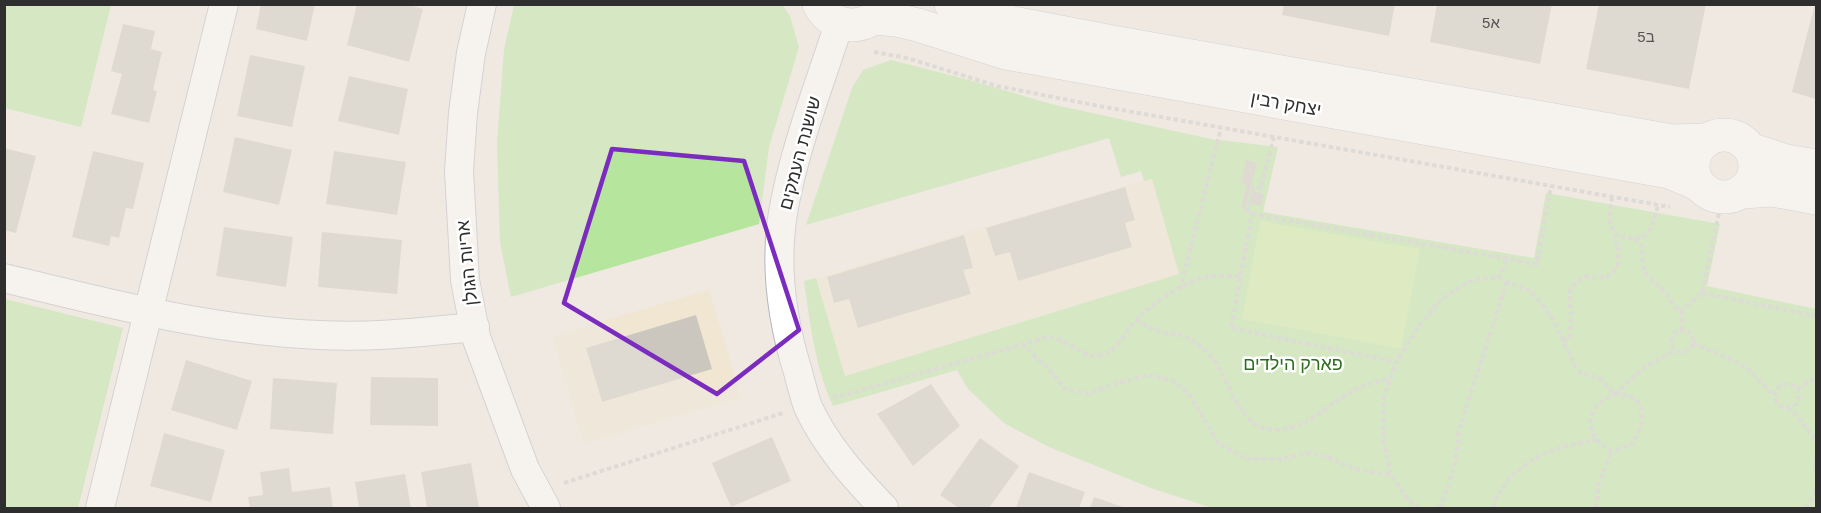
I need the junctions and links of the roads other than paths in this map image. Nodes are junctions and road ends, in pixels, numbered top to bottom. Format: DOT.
graph roads {
  1 [pos="224,4"];
  2 [pos="482,4"];
  3 [pos="951,4"];
  4 [pos="881,11"];
  5 [pos="829,14"];
  6 [pos="1707,140"];
  7 [pos="1752,150"];
  8 [pos="1816,166"];
  9 [pos="1698,184"];
  10 [pos="1816,198"];
  11 [pos="1731,203"];
  12 [pos="4,278"];
  13 [pos="148,313"];
  14 [pos="475,327"];
  15 [pos="542,500"];
  16 [pos="100,508"];
  17 [pos="884,508"];
  1 -- 13 [label="street"];
  2 -- 14 [label="street, אריות הגולן"];
  3 -- 6 [label="main road, יצחק רבין"];
  4 -- 5 [label="main road"];
  4 -- 9 [label="main road, יצחק רבין"];
  5 -- 17 [label="street, שושנת העמקים"];
  6 -- 7 [label="main road"];
  6 -- 9 [label="main road"];
  7 -- 8 [label="main road"];
  7 -- 11 [label="main road"];
  9 -- 11 [label="main road"];
  10 -- 11 [label="main road"];
  12 -- 13 [label="street"];
  13 -- 14 [label="street"];
  13 -- 16 [label="street"];
  14 -- 15 [label="street, אריות הגולן"];
}
